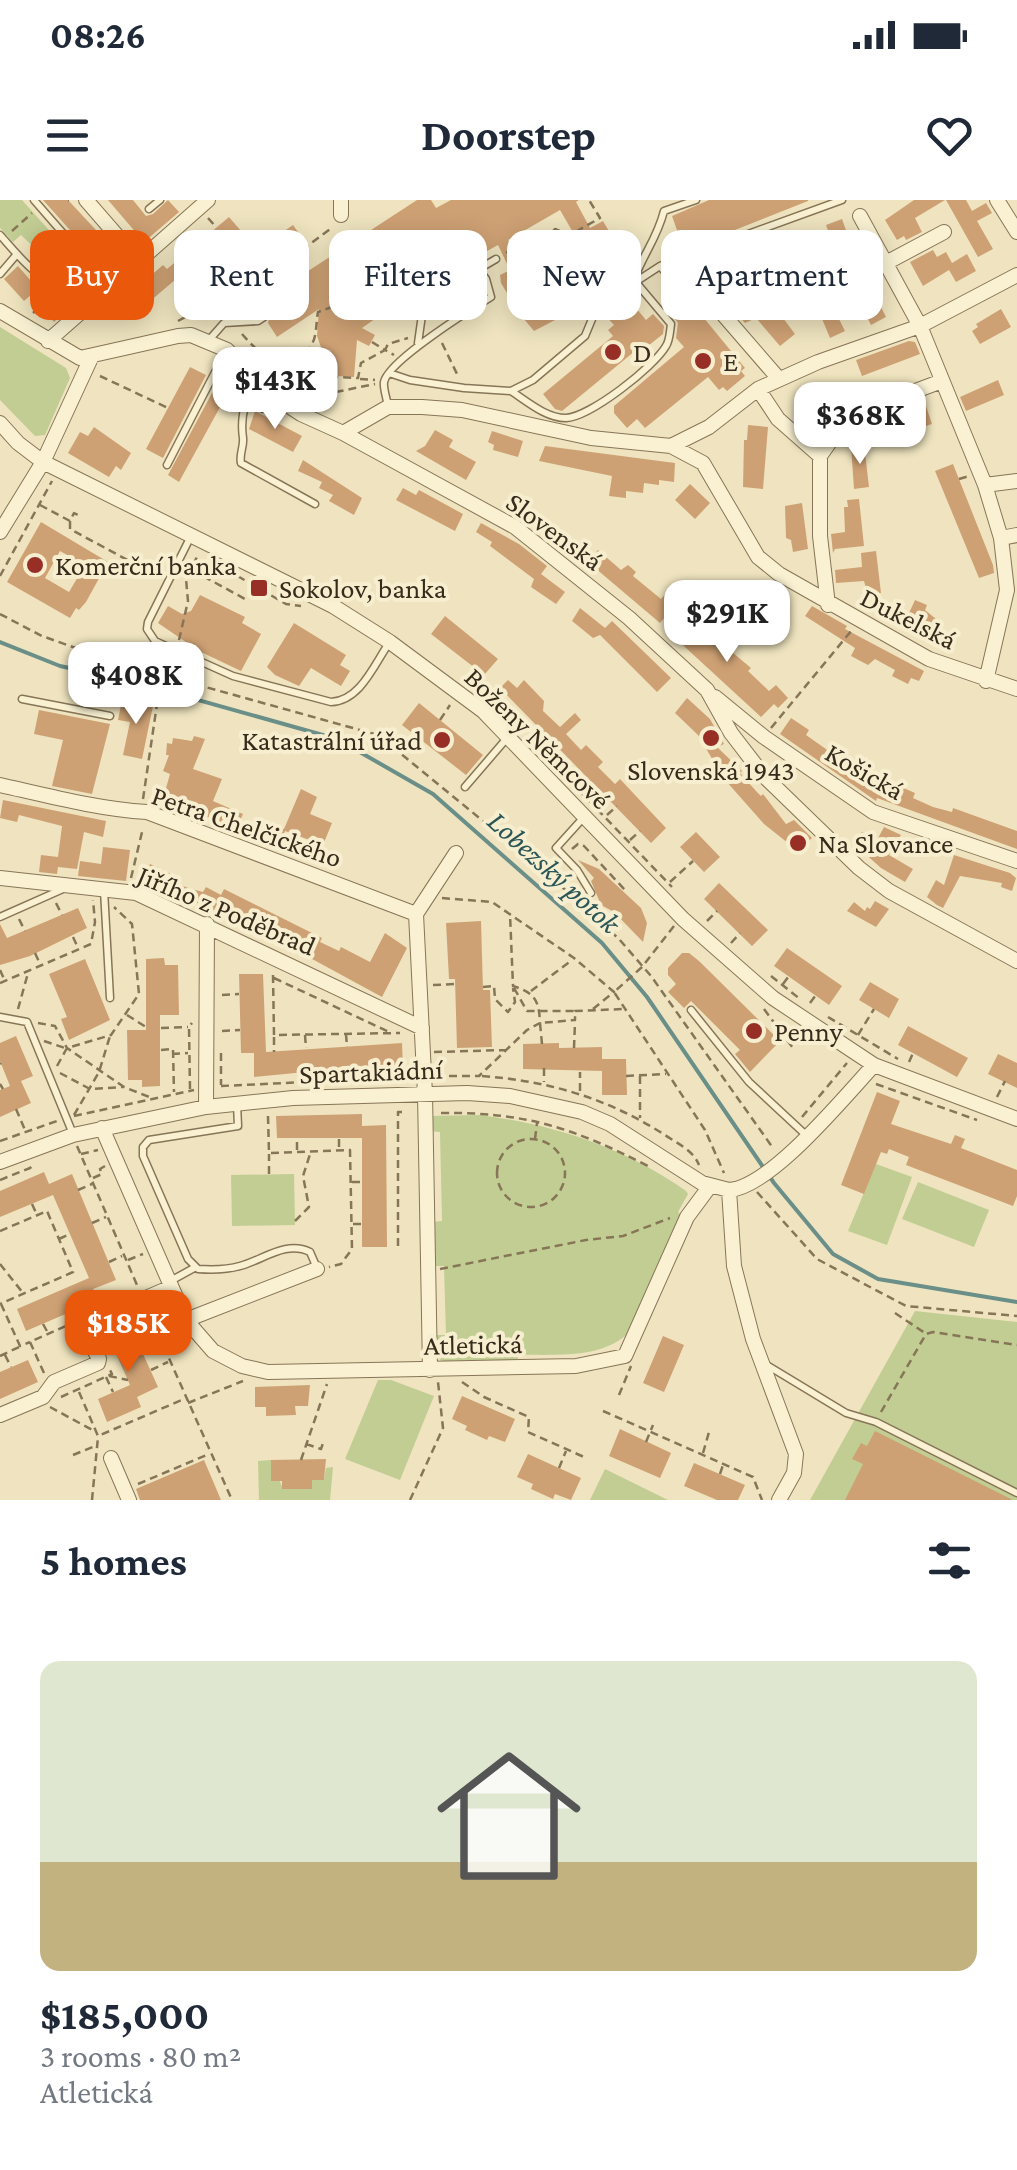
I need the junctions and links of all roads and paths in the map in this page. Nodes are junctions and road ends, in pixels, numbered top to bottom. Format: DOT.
graph roads {
  1 [pos="160,200"];
  2 [pos="589,200"];
  3 [pos="696,200"];
  4 [pos="842,200"];
  5 [pos="996,200"];
  6 [pos="91,202"];
  7 [pos="36,203"];
  8 [pos="202,205"];
  9 [pos="341,207"];
  10 [pos="149,208"];
  11 [pos="860,216"];
  12 [pos="216,227"];
  13 [pos="113,230"];
  14 [pos="944,232"];
  15 [pos="1017,232"];
  16 [pos="2,237"];
  17 [pos="154,247"];
  18 [pos="17,254"];
  19 [pos="496,258"];
  20 [pos="641,261"];
  21 [pos="487,263"];
  22 [pos="884,264"];
  23 [pos="660,266"];
  24 [pos="0,274"];
  25 [pos="1017,275"];
  26 [pos="641,276"];
  27 [pos="641,288"];
  28 [pos="329,308"];
  29 [pos="0,311"];
  30 [pos="661,311"];
  31 [pos="72,320"];
  32 [pos="233,320"];
  33 [pos="233,320"];
  34 [pos="260,320"];
  35 [pos="422,320"];
  36 [pos="456,320"];
  37 [pos="592,320"];
  38 [pos="668,320"];
  39 [pos="728,320"];
  40 [pos="920,326"];
  41 [pos="175,327"];
  42 [pos="237,330"];
  43 [pos="437,333"];
  44 [pos="419,340"];
  45 [pos="48,341"];
  46 [pos="208,341"];
  47 [pos="372,342"];
  48 [pos="226,350"];
  49 [pos="385,350"];
  50 [pos="297,360"];
  51 [pos="97,362"];
  52 [pos="402,363"];
  53 [pos="389,373"];
  54 [pos="316,376"];
  55 [pos="358,378"];
  56 [pos="470,378"];
  57 [pos="258,379"];
  58 [pos="780,379"];
  59 [pos="942,381"];
  60 [pos="375,386"];
  61 [pos="758,389"];
  62 [pos="511,391"];
  63 [pos="377,395"];
  64 [pos="388,407"];
  65 [pos="168,408"];
  66 [pos="277,409"];
  67 [pos="272,420"];
  68 [pos="0,423"];
  69 [pos="343,433"];
  70 [pos="671,446"];
  71 [pos="820,456"];
  72 [pos="43,462"];
  73 [pos="167,465"];
  74 [pos="1017,480"];
  75 [pos="52,481"];
  76 [pos="985,485"];
  77 [pos="39,504"];
  78 [pos="315,504"];
  79 [pos="80,516"];
  80 [pos="70,522"];
  81 [pos="0,532"];
  82 [pos="192,535"];
  83 [pos="1009,536"];
  84 [pos="198,555"];
  85 [pos="190,569"];
  86 [pos="0,576"];
  87 [pos="161,578"];
  88 [pos="244,599"];
  89 [pos="828,604"];
  90 [pos="0,614"];
  91 [pos="860,621"];
  92 [pos="390,642"];
  93 [pos="174,650"];
  94 [pos="166,664"];
  95 [pos="162,676"];
  96 [pos="986,681"];
  97 [pos="1017,689"];
  98 [pos="707,690"];
  99 [pos="22,698"];
  100 [pos="451,704"];
  101 [pos="110,716"];
  102 [pos="440,720"];
  103 [pos="509,736"];
  104 [pos="764,737"];
  105 [pos="0,785"];
  106 [pos="464,788"];
  107 [pos="616,806"];
  108 [pos="144,811"];
  109 [pos="585,816"];
  110 [pos="606,816"];
  111 [pos="640,831"];
  112 [pos="629,840"];
  113 [pos="456,852"];
  114 [pos="564,856"];
  115 [pos="693,861"];
  116 [pos="1017,861"];
  117 [pos="0,878"];
  118 [pos="633,883"];
  119 [pos="668,883"];
  120 [pos="70,886"];
  121 [pos="104,888"];
  122 [pos="591,893"];
  123 [pos="86,895"];
  124 [pos="123,896"];
  125 [pos="436,898"];
  126 [pos="55,902"];
  127 [pos="716,911"];
  128 [pos="416,914"];
  129 [pos="510,914"];
  130 [pos="62,915"];
  131 [pos="0,917"];
  132 [pos="683,919"];
  133 [pos="10,922"];
  134 [pos="706,922"];
  135 [pos="207,924"];
  136 [pos="25,930"];
  137 [pos="740,933"];
  138 [pos="73,937"];
  139 [pos="730,944"];
  140 [pos="79,949"];
  141 [pos="35,953"];
  142 [pos="574,958"];
  143 [pos="1017,961"];
  144 [pos="40,966"];
  145 [pos="272,968"];
  146 [pos="642,968"];
  147 [pos="0,970"];
  148 [pos="28,971"];
  149 [pos="788,976"];
  150 [pos="273,977"];
  151 [pos="2,982"];
  152 [pos="456,984"];
  153 [pos="431,985"];
  154 [pos="513,986"];
  155 [pos="483,987"];
  156 [pos="138,988"];
  157 [pos="144,988"];
  158 [pos="529,992"];
  159 [pos="614,992"];
  160 [pos="220,994"];
  161 [pos="239,994"];
  162 [pos="816,995"];
  163 [pos="110,998"];
  164 [pos="763,1008"];
  165 [pos="593,1009"];
  166 [pos="874,1009"];
  167 [pos="625,1010"];
  168 [pos="691,1010"];
  169 [pos="192,1011"];
  170 [pos="540,1011"];
  171 [pos="575,1011"];
  172 [pos="126,1014"];
  173 [pos="825,1015"];
  174 [pos="0,1017"];
  175 [pos="15,1020"];
  176 [pos="575,1020"];
  177 [pos="27,1022"];
  178 [pos="540,1023"];
  179 [pos="146,1027"];
  180 [pos="189,1027"];
  181 [pos="160,1028"];
  182 [pos="422,1028"];
  183 [pos="240,1030"];
  184 [pos="220,1031"];
  185 [pos="407,1033"];
  186 [pos="346,1034"];
  187 [pos="382,1034"];
  188 [pos="392,1034"];
  189 [pos="111,1035"];
  190 [pos="274,1035"];
  191 [pos="306,1035"];
  192 [pos="857,1036"];
  193 [pos="34,1038"];
  194 [pos="382,1044"];
  195 [pos="542,1044"];
  196 [pos="347,1047"];
  197 [pos="67,1048"];
  198 [pos="306,1048"];
  199 [pos="574,1048"];
  200 [pos="793,1048"];
  201 [pos="221,1049"];
  202 [pos="161,1050"];
  203 [pos="506,1050"];
  204 [pos="274,1052"];
  205 [pos="432,1052"];
  206 [pos="189,1053"];
  207 [pos="913,1053"];
  208 [pos="172,1054"];
  209 [pos="847,1063"];
  210 [pos="874,1065"];
  211 [pos="386,1068"];
  212 [pos="544,1068"];
  213 [pos="99,1072"];
  214 [pos="350,1072"];
  215 [pos="580,1072"];
  216 [pos="309,1073"];
  217 [pos="419,1073"];
  218 [pos="53,1074"];
  219 [pos="668,1074"];
  220 [pos="273,1076"];
  221 [pos="626,1076"];
  222 [pos="640,1076"];
  223 [pos="386,1077"];
  224 [pos="350,1078"];
  225 [pos="309,1080"];
  226 [pos="1004,1082"];
  227 [pos="274,1083"];
  228 [pos="544,1083"];
  229 [pos="221,1086"];
  230 [pos="124,1087"];
  231 [pos="90,1090"];
  232 [pos="190,1090"];
  233 [pos="174,1093"];
  234 [pos="580,1093"];
  235 [pos="426,1094"];
  236 [pos="405,1095"];
  237 [pos="153,1098"];
  238 [pos="237,1102"];
  239 [pos="1007,1102"];
  240 [pos="206,1107"];
  241 [pos="16,1110"];
  242 [pos="268,1113"];
  243 [pos="423,1113"];
  244 [pos="70,1117"];
  245 [pos="640,1119"];
  246 [pos="1017,1119"];
  247 [pos="537,1122"];
  248 [pos="102,1128"];
  249 [pos="801,1130"];
  250 [pos="26,1131"];
  251 [pos="74,1135"];
  252 [pos="339,1139"];
  253 [pos="535,1139"];
  254 [pos="297,1140"];
  255 [pos="0,1141"];
  256 [pos="110,1146"];
  257 [pos="339,1151"];
  258 [pos="297,1152"];
  259 [pos="311,1152"];
  260 [pos="269,1153"];
  261 [pos="80,1154"];
  262 [pos="779,1155"];
  263 [pos="0,1162"];
  264 [pos="110,1164"];
  265 [pos="651,1167"];
  266 [pos="17,1174"];
  267 [pos="268,1174"];
  268 [pos="92,1181"];
  269 [pos="21,1182"];
  270 [pos="350,1182"];
  271 [pos="360,1182"];
  272 [pos="728,1184"];
  273 [pos="710,1186"];
  274 [pos="756,1186"];
  275 [pos="78,1190"];
  276 [pos="32,1204"];
  277 [pos="682,1212"];
  278 [pos="38,1215"];
  279 [pos="108,1217"];
  280 [pos="0,1219"];
  281 [pos="295,1221"];
  282 [pos="92,1223"];
  283 [pos="351,1224"];
  284 [pos="362,1224"];
  285 [pos="2,1230"];
  286 [pos="70,1234"];
  287 [pos="59,1239"];
  288 [pos="398,1246"];
  289 [pos="146,1252"];
  290 [pos="124,1255"];
  291 [pos="126,1260"];
  292 [pos="108,1262"];
  293 [pos="0,1264"];
  294 [pos="194,1268"];
  295 [pos="318,1269"];
  296 [pos="428,1270"];
  297 [pos="61,1277"];
  298 [pos="66,1288"];
  299 [pos="169,1288"];
  300 [pos="26,1292"];
  301 [pos="142,1298"];
  302 [pos="33,1302"];
  303 [pos="0,1303"];
  304 [pos="76,1310"];
  305 [pos="896,1313"];
  306 [pos="1017,1316"];
  307 [pos="43,1324"];
  308 [pos="189,1325"];
  309 [pos="155,1329"];
  310 [pos="48,1334"];
  311 [pos="926,1334"];
  312 [pos="136,1338"];
  313 [pos="30,1342"];
  314 [pos="161,1343"];
  315 [pos="1017,1344"];
  316 [pos="20,1346"];
  317 [pos="2,1355"];
  318 [pos="761,1361"];
  319 [pos="169,1362"];
  320 [pos="11,1368"];
  321 [pos="150,1370"];
  322 [pos="434,1372"];
  323 [pos="452,1375"];
  324 [pos="330,1378"];
  325 [pos="128,1380"];
  326 [pos="46,1381"];
  327 [pos="78,1389"];
  328 [pos="113,1392"];
  329 [pos="186,1398"];
  330 [pos="496,1403"];
  331 [pos="44,1404"];
  332 [pos="493,1410"];
  333 [pos="603,1411"];
  334 [pos="125,1414"];
  335 [pos="0,1415"];
  336 [pos="129,1422"];
  337 [pos="876,1422"];
  338 [pos="654,1425"];
  339 [pos="651,1432"];
  340 [pos="709,1432"];
  341 [pos="97,1434"];
  342 [pos="646,1442"];
  343 [pos="323,1443"];
  344 [pos="306,1444"];
  345 [pos="97,1445"];
  346 [pos="566,1450"];
  347 [pos="210,1453"];
  348 [pos="703,1454"];
  349 [pos="73,1455"];
  350 [pos="584,1457"];
  351 [pos="111,1458"];
  352 [pos="301,1460"];
  353 [pos="724,1464"];
  354 [pos="559,1468"];
  355 [pos="218,1470"];
  356 [pos="210,1474"];
  357 [pos="720,1474"];
  358 [pos="1017,1494"];
  359 [pos="127,1495"];
  360 [pos="92,1500"];
  361 [pos="232,1500"];
  362 [pos="410,1500"];
  363 [pos="762,1500"];
  364 [pos="779,1500"];
  1 -- 10 [label="lane"];
  2 -- 19 [label="path"];
  3 -- 20 [label="lane"];
  4 -- 23 [label="lane"];
  5 -- 15 [label="street"];
  6 -- 13 [label="street"];
  7 -- 16 [label="path"];
  7 -- 18 [label="lane"];
  8 -- 12 [label="path"];
  8 -- 17 [label="street"];
  9 -- 41 [label="path"];
  11 -- 22 [label="street"];
  14 -- 22 [label="street"];
  16 -- 18 [label="lane"];
  18 -- 24 [label="lane"];
  19 -- 21 [label="lane"];
  22 -- 40 [label="street"];
  23 -- 26 [label="lane"];
  25 -- 40 [label="street"];
  27 -- 30 [label="lane"];
  28 -- 50 [label="path"];
  29 -- 45 [label="street"];
  31 -- 45 [label="street"];
  32 -- 46 [label="lane"];
  33 -- 34 [label="lane"];
  35 -- 44 [label="lane"];
  36 -- 43 [label="lane"];
  37 -- 62 [label="lane"];
  38 -- 62 [label="lane"];
  39 -- 58 [label="street"];
  40 -- 58 [label="street"];
  40 -- 59 [label="street"];
  42 -- 50 [label="path"];
  43 -- 44 [label="lane"];
  43 -- 56 [label="path"];
  44 -- 49 [label="path"];
  44 -- 52 [label="lane"];
  45 -- 51 [label="street"];
  46 -- 48 [label="street, Slovenská"];
  46 -- 51 [label="street, Slovenská"];
  47 -- 49 [label="path"];
  48 -- 57 [label="street, Slovenská"];
  48 -- 73 [label="lane"];
  49 -- 52 [label="path"];
  49 -- 55 [label="path"];
  50 -- 54 [label="path"];
  51 -- 65 [label="path"];
  51 -- 72 [label="street"];
  52 -- 53 [label="lane"];
  53 -- 62 [label="lane"];
  53 -- 64 [label="lane"];
  54 -- 55 [label="path"];
  54 -- 60 [label="path"];
  55 -- 60 [label="path"];
  57 -- 69 [label="street, Slovenská"];
  57 -- 78 [label="lane"];
  58 -- 61 [label="street"];
  59 -- 71 [label="street"];
  59 -- 76 [label="street"];
  60 -- 63 [label="path"];
  61 -- 70 [label="street"];
  61 -- 71 [label="street"];
  64 -- 69 [label="street"];
  64 -- 70 [label="street"];
  66 -- 67 [label="path"];
  68 -- 72 [label="street, Boženy Němcové"];
  69 -- 98 [label="street, Slovenská"];
  70 -- 89 [label="street, Dukelská"];
  71 -- 89 [label="street"];
  72 -- 81 [label="street"];
  72 -- 82 [label="street, Boženy Němcové"];
  74 -- 76 [label="street"];
  75 -- 77 [label="path"];
  76 -- 83 [label="street"];
  77 -- 80 [label="path"];
  77 -- 86 [label="path"];
  79 -- 80 [label="path"];
  80 -- 87 [label="path"];
  82 -- 92 [label="street, Boženy Němcové"];
  82 -- 93 [label="lane"];
  83 -- 96 [label="street"];
  84 -- 85 [label="path"];
  85 -- 88 [label="path"];
  85 -- 93 [label="path"];
  89 -- 91 [label="street, Dukelská"];
  90 -- 95 [label="path"];
  91 -- 96 [label="street, Dukelská"];
  91 -- 104 [label="path"];
  92 -- 93 [label="lane"];
  92 -- 103 [label="street, Boženy Němcové"];
  94 -- 95 [label="path"];
  95 -- 108 [label="path"];
  95 -- 146 [label="path"];
  96 -- 97 [label="street, Dukelská"];
  98 -- 104 [label="street, Košická"];
  98 -- 143 [label="street, Slovenská"];
  99 -- 101 [label="lane"];
  100 -- 102 [label="path"];
  103 -- 106 [label="lane"];
  103 -- 109 [label="street, Boženy Němcové"];
  104 -- 116 [label="street, Košická"];
  105 -- 108 [label="street, Petra Chelčického"];
  107 -- 110 [label="path"];
  108 -- 124 [label="path"];
  108 -- 128 [label="street, Petra Chelčického"];
  109 -- 114 [label="lane"];
  109 -- 132 [label="street, Boženy Němcové"];
  111 -- 112 [label="path"];
  113 -- 128 [label="street"];
  114 -- 118 [label="path"];
  114 -- 122 [label="lane"];
  115 -- 119 [label="path"];
  117 -- 120 [label="street, Jiřího z Poděbrad"];
  120 -- 121 [label="street, Jiřího z Poděbrad"];
  120 -- 131 [label="lane"];
  121 -- 124 [label="street, Jiřího z Poděbrad"];
  121 -- 163 [label="lane"];
  123 -- 140 [label="path"];
  124 -- 135 [label="street, Jiřího z Poděbrad"];
  124 -- 156 [label="path"];
  125 -- 129 [label="path"];
  126 -- 130 [label="path"];
  127 -- 134 [label="path"];
  128 -- 182 [label="street"];
  129 -- 142 [label="path"];
  129 -- 154 [label="path"];
  132 -- 146 [label="path"];
  132 -- 210 [label="street, Boženy Němcové"];
  133 -- 136 [label="path"];
  135 -- 182 [label="street, Jiřího z Poděbrad"];
  135 -- 240 [label="street"];
  137 -- 139 [label="path"];
  138 -- 140 [label="path"];
  140 -- 144 [label="path"];
  141 -- 144 [label="path"];
  142 -- 158 [label="path"];
  142 -- 159 [label="path"];
  144 -- 148 [label="path"];
  145 -- 150 [label="path"];
  146 -- 159 [label="path"];
  146 -- 262 [label="path"];
  147 -- 151 [label="path"];
  148 -- 151 [label="path"];
  148 -- 175 [label="path"];
  149 -- 162 [label="path"];
  150 -- 188 [label="path"];
  150 -- 190 [label="path"];
  152 -- 153 [label="path"];
  154 -- 155 [label="path"];
  154 -- 158 [label="path"];
  154 -- 170 [label="path"];
  156 -- 157 [label="path"];
  156 -- 172 [label="path"];
  158 -- 170 [label="path"];
  159 -- 165 [label="path"];
  159 -- 167 [label="path"];
  160 -- 161 [label="path"];
  164 -- 200 [label="path"];
  165 -- 167 [label="path"];
  165 -- 171 [label="path"];
  166 -- 192 [label="path"];
  167 -- 219 [label="path"];
  168 -- 249 [label="lane"];
  169 -- 180 [label="path"];
  170 -- 171 [label="path"];
  170 -- 178 [label="path"];
  171 -- 176 [label="path"];
  172 -- 179 [label="path"];
  172 -- 189 [label="path"];
  173 -- 192 [label="path"];
  174 -- 175 [label="lane"];
  175 -- 177 [label="lane"];
  176 -- 178 [label="path"];
  176 -- 199 [label="path"];
  177 -- 193 [label="lane"];
  177 -- 197 [label="path"];
  178 -- 195 [label="path"];
  178 -- 203 [label="path"];
  180 -- 181 [label="path"];
  180 -- 206 [label="path"];
  182 -- 217 [label="street"];
  183 -- 184 [label="path"];
  185 -- 188 [label="path"];
  186 -- 187 [label="path"];
  186 -- 191 [label="path"];
  186 -- 196 [label="path"];
  187 -- 188 [label="path"];
  187 -- 194 [label="path"];
  189 -- 197 [label="path"];
  189 -- 213 [label="path"];
  190 -- 191 [label="path"];
  190 -- 204 [label="path"];
  191 -- 198 [label="path"];
  192 -- 207 [label="path"];
  193 -- 197 [label="path"];
  193 -- 218 [label="lane"];
  197 -- 213 [label="path"];
  197 -- 218 [label="path"];
  201 -- 229 [label="path"];
  202 -- 208 [label="path"];
  203 -- 205 [label="path"];
  203 -- 217 [label="path"];
  206 -- 208 [label="path"];
  206 -- 232 [label="path"];
  208 -- 233 [label="path"];
  209 -- 249 [label="path"];
  210 -- 246 [label="street, Boženy Němcové"];
  210 -- 249 [label="street"];
  211 -- 223 [label="path"];
  212 -- 228 [label="path"];
  213 -- 230 [label="path"];
  213 -- 231 [label="path"];
  214 -- 224 [label="path"];
  215 -- 234 [label="path"];
  216 -- 225 [label="path"];
  217 -- 235 [label="street"];
  218 -- 231 [label="path"];
  218 -- 244 [label="lane"];
  219 -- 222 [label="path"];
  219 -- 272 [label="path"];
  220 -- 227 [label="path"];
  221 -- 222 [label="path"];
  222 -- 245 [label="path"];
  226 -- 239 [label="path"];
  230 -- 231 [label="path"];
  230 -- 237 [label="path"];
  231 -- 244 [label="path"];
  235 -- 236 [label="street, Spartakiádní"];
  235 -- 243 [label="street"];
  235 -- 273 [label="street, Spartakiádní"];
  236 -- 238 [label="street, Spartakiádní"];
  236 -- 288 [label="path"];
  238 -- 240 [label="street, Spartakiádní"];
  238 -- 294 [label="lane"];
  240 -- 248 [label="street, Spartakiádní"];
  241 -- 250 [label="path"];
  242 -- 260 [label="path"];
  243 -- 247 [label="path"];
  243 -- 296 [label="street"];
  244 -- 250 [label="path"];
  244 -- 251 [label="lane"];
  247 -- 253 [label="path"];
  247 -- 265 [label="path"];
  248 -- 251 [label="street, Spartakiádní"];
  248 -- 256 [label="street, Atletická"];
  249 -- 262 [label="street"];
  250 -- 255 [label="path"];
  251 -- 261 [label="path"];
  251 -- 263 [label="street, Spartakiádní"];
  252 -- 257 [label="path"];
  253 -- 253 [label="path"];
  254 -- 258 [label="path"];
  256 -- 261 [label="path"];
  256 -- 299 [label="street, Atletická"];
  257 -- 259 [label="path"];
  257 -- 270 [label="path"];
  258 -- 259 [label="path"];
  258 -- 260 [label="path"];
  259 -- 281 [label="path"];
  260 -- 267 [label="path"];
  261 -- 268 [label="path"];
  262 -- 274 [label="street"];
  264 -- 268 [label="path"];
  266 -- 269 [label="path"];
  268 -- 275 [label="path"];
  268 -- 279 [label="path"];
  270 -- 271 [label="path"];
  270 -- 283 [label="path"];
  272 -- 273 [label="street, Spartakiádní"];
  272 -- 274 [label="street"];
  272 -- 318 [label="street"];
  273 -- 322 [label="street, Atletická"];
  274 -- 306 [label="path"];
  276 -- 278 [label="path"];
  277 -- 296 [label="path"];
  278 -- 285 [label="path"];
  278 -- 287 [label="path"];
  279 -- 282 [label="path"];
  279 -- 290 [label="path"];
  280 -- 285 [label="path"];
  283 -- 284 [label="path"];
  283 -- 295 [label="path"];
  286 -- 287 [label="path"];
  287 -- 297 [label="path"];
  289 -- 291 [label="path"];
  290 -- 291 [label="path"];
  290 -- 292 [label="path"];
  291 -- 301 [label="path"];
  293 -- 300 [label="path"];
  294 -- 295 [label="lane"];
  294 -- 299 [label="lane"];
  295 -- 308 [label="street"];
  296 -- 322 [label="street"];
  297 -- 298 [label="path"];
  297 -- 300 [label="path"];
  299 -- 301 [label="street"];
  299 -- 308 [label="street, Atletická"];
  300 -- 302 [label="path"];
  300 -- 303 [label="path"];
  301 -- 309 [label="path"];
  301 -- 335 [label="street"];
  303 -- 316 [label="path"];
  304 -- 310 [label="path"];
  305 -- 311 [label="path"];
  307 -- 310 [label="path"];
  308 -- 314 [label="path"];
  308 -- 322 [label="street, Atletická"];
  309 -- 312 [label="path"];
  309 -- 314 [label="path"];
  310 -- 313 [label="path"];
  311 -- 315 [label="path"];
  311 -- 337 [label="path"];
  313 -- 316 [label="path"];
  313 -- 326 [label="path"];
  314 -- 319 [label="path"];
  316 -- 317 [label="path"];
  317 -- 320 [label="path"];
  318 -- 337 [label="lane"];
  318 -- 364 [label="street"];
  319 -- 321 [label="path"];
  319 -- 329 [label="path"];
  322 -- 362 [label="path"];
  323 -- 330 [label="path"];
  324 -- 344 [label="path"];
  325 -- 328 [label="path"];
  327 -- 341 [label="path"];
  329 -- 336 [label="path"];
  329 -- 347 [label="path"];
  330 -- 332 [label="path"];
  330 -- 346 [label="path"];
  331 -- 341 [label="path"];
  333 -- 339 [label="path"];
  334 -- 336 [label="path"];
  336 -- 341 [label="path"];
  337 -- 358 [label="lane"];
  338 -- 339 [label="path"];
  339 -- 342 [label="path"];
  339 -- 348 [label="path"];
  340 -- 348 [label="path"];
  341 -- 345 [label="path"];
  343 -- 344 [label="path"];
  344 -- 352 [label="path"];
  345 -- 349 [label="path"];
  345 -- 360 [label="path"];
  346 -- 350 [label="path"];
  346 -- 354 [label="path"];
  347 -- 355 [label="path"];
  347 -- 359 [label="path"];
  348 -- 353 [label="path"];
  351 -- 359 [label="street"];
  353 -- 357 [label="path"];
  353 -- 363 [label="path"];
  355 -- 356 [label="path"];
  355 -- 361 [label="path"];
}
